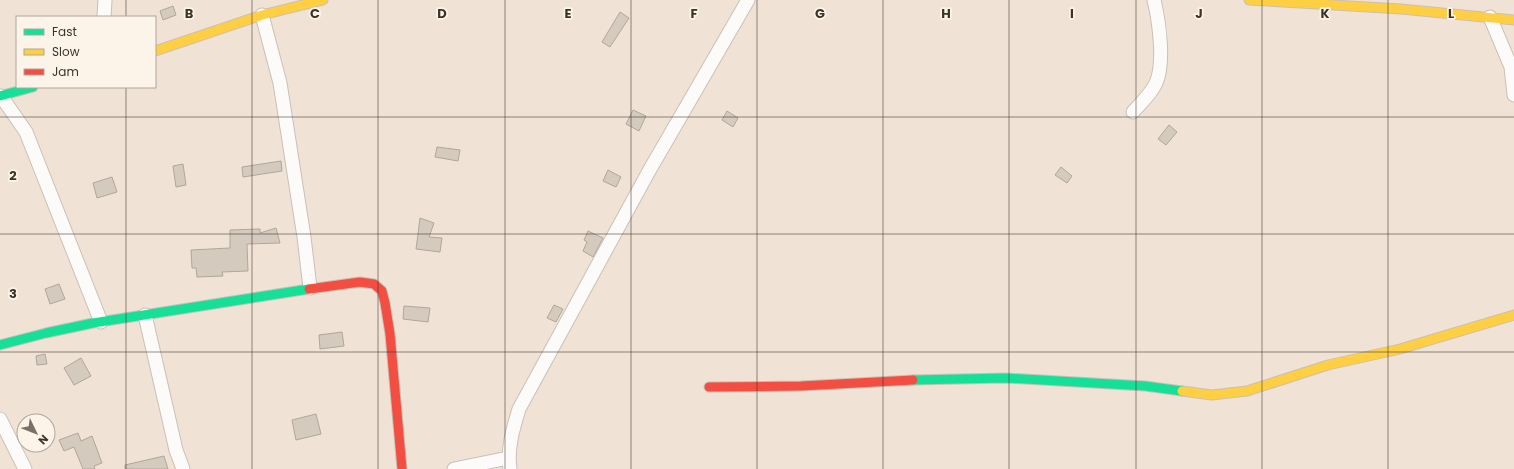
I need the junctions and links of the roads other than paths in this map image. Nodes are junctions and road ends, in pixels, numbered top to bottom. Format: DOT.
graph roads {
  1 [pos="105,0"];
  2 [pos="323,0"];
  3 [pos="748,0"];
  4 [pos="1154,0"];
  5 [pos="1249,0"];
  6 [pos="104,16"];
  7 [pos="262,16"];
  8 [pos="1490,17"];
  9 [pos="1514,20"];
  10 [pos="156,51"];
  11 [pos="29,88"];
  12 [pos="1514,95"];
  13 [pos="0,96"];
  14 [pos="1133,112"];
  15 [pos="310,288"];
  16 [pos="145,315"];
  17 [pos="1514,315"];
  18 [pos="101,322"];
  19 [pos="0,345"];
  20 [pos="709,387"];
  21 [pos="0,419"];
  22 [pos="509,464"];
  23 [pos="25,469"];
  24 [pos="183,469"];
  25 [pos="402,469"];
  26 [pos="454,469"];
  1 -- 6 [label="street"];
  2 -- 7 [label="street"];
  3 -- 22 [label="street"];
  4 -- 14 [label="street"];
  5 -- 8 [label="street"];
  7 -- 10 [label="street"];
  7 -- 15 [label="street"];
  8 -- 9 [label="street"];
  8 -- 12 [label="street"];
  11 -- 13 [label="street"];
  13 -- 18 [label="street"];
  15 -- 16 [label="street"];
  15 -- 25 [label="street"];
  16 -- 18 [label="street"];
  16 -- 24 [label="street"];
  17 -- 20 [label="street"];
  18 -- 19 [label="street"];
  21 -- 23 [label="street"];
  22 -- 26 [label="street"];
}
